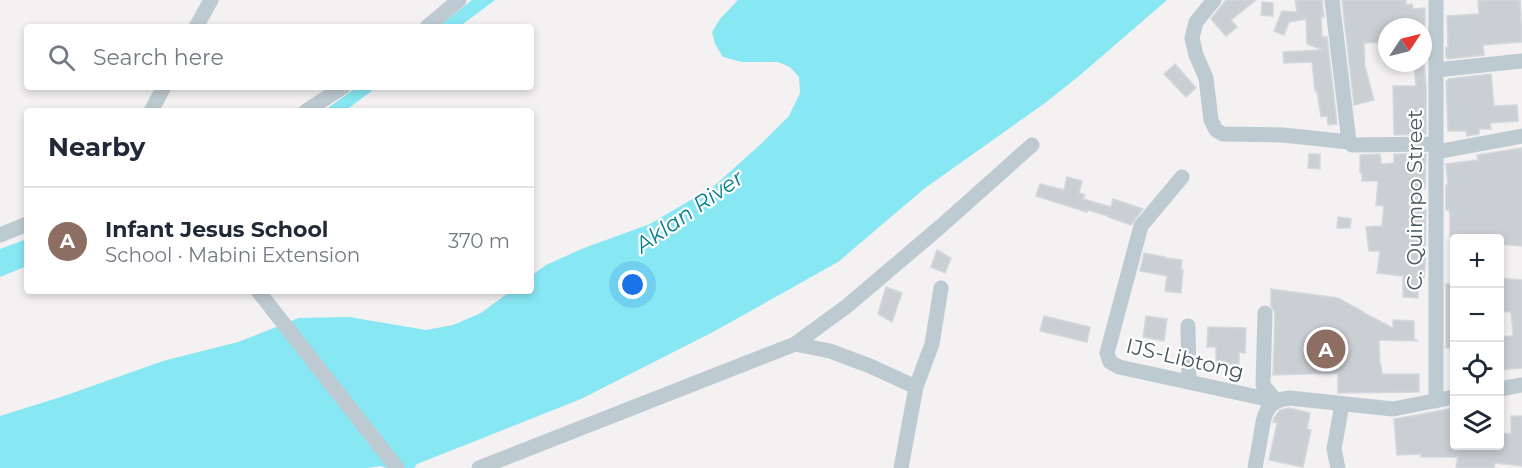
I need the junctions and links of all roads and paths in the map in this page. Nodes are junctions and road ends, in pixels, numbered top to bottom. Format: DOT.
graph roads {
  1 [pos="211,0"];
  2 [pos="459,0"];
  3 [pos="1214,0"];
  4 [pos="1332,0"];
  5 [pos="1436,0"];
  6 [pos="198,24"];
  7 [pos="431,24"];
  8 [pos="1522,61"];
  9 [pos="1436,70"];
  10 [pos="162,90"];
  11 [pos="338,90"];
  12 [pos="153,108"];
  13 [pos="311,108"];
  14 [pos="1522,136"];
  15 [pos="1349,142"];
  16 [pos="1032,145"];
  17 [pos="1436,148"];
  18 [pos="1182,177"];
  19 [pos="24,226"];
  20 [pos="0,235"];
  21 [pos="941,288"];
  22 [pos="260,294"];
  23 [pos="1265,313"];
  24 [pos="1188,326"];
  25 [pos="795,344"];
  26 [pos="1189,382"];
  27 [pos="1522,385"];
  28 [pos="916,387"];
  29 [pos="1504,388"];
  30 [pos="1450,398"];
  31 [pos="1276,401"];
  32 [pos="1436,401"];
  33 [pos="1342,404"];
  34 [pos="397,468"];
  35 [pos="479,468"];
  36 [pos="901,468"];
  37 [pos="1255,468"];
  38 [pos="1338,468"];
  1 -- 6 [label="street"];
  2 -- 7 [label="street"];
  3 -- 15 [label="street"];
  4 -- 15 [label="street"];
  5 -- 9 [label="street, C. Quimpo Street"];
  8 -- 9 [label="street"];
  9 -- 17 [label="street, C. Quimpo Street"];
  10 -- 12 [label="street"];
  11 -- 13 [label="street"];
  14 -- 17 [label="street"];
  15 -- 17 [label="street"];
  16 -- 25 [label="street"];
  17 -- 32 [label="street, C. Quimpo Street"];
  18 -- 26 [label="street, IJS-Libtong"];
  19 -- 20 [label="street"];
  21 -- 28 [label="street"];
  22 -- 34 [label="street"];
  23 -- 31 [label="street"];
  24 -- 26 [label="street"];
  25 -- 28 [label="street"];
  25 -- 35 [label="street"];
  26 -- 31 [label="street, IJS-Libtong"];
  27 -- 29 [label="street"];
  28 -- 36 [label="street"];
  30 -- 32 [label="street, IJS-Libtong"];
  31 -- 33 [label="street, IJS-Libtong"];
  31 -- 37 [label="street"];
  32 -- 33 [label="street, IJS-Libtong"];
  33 -- 38 [label="street"];
}
